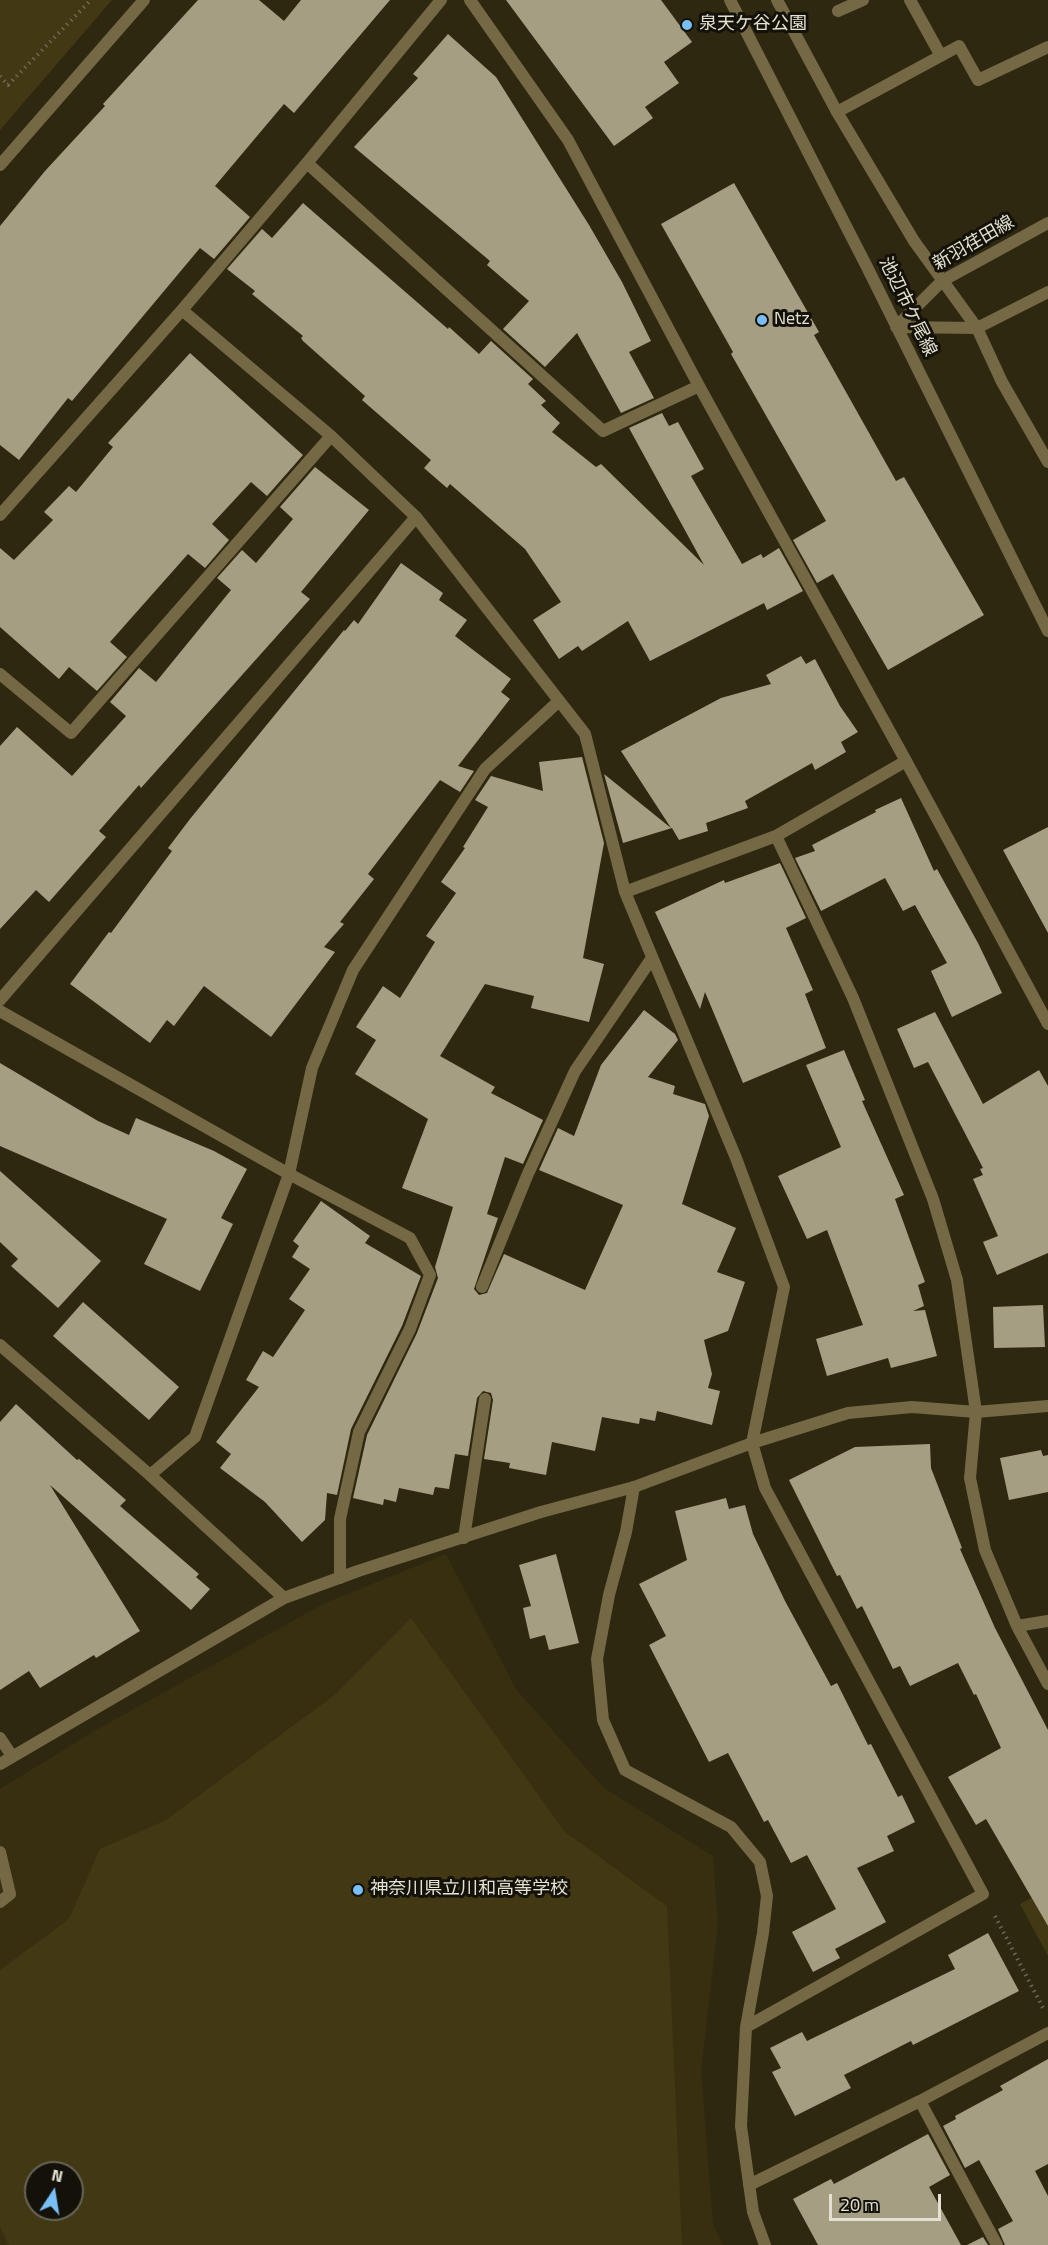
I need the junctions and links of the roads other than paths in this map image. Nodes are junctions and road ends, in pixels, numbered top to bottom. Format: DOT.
graph roads {
  1 [pos="144,0"];
  2 [pos="441,0"];
  3 [pos="470,0"];
  4 [pos="729,0"];
  5 [pos="777,0"];
  6 [pos="863,0"];
  7 [pos="910,0"];
  8 [pos="838,11"];
  9 [pos="1048,47"];
  10 [pos="941,56"];
  11 [pos="837,112"];
  12 [pos="307,163"];
  13 [pos="0,165"];
  14 [pos="1048,223"];
  15 [pos="942,281"];
  16 [pos="1048,292"];
  17 [pos="182,310"];
  18 [pos="896,327"];
  19 [pos="977,328"];
  20 [pos="699,386"];
  21 [pos="331,436"];
  22 [pos="1048,462"];
  23 [pos="0,515"];
  24 [pos="416,517"];
  25 [pos="1048,631"];
  26 [pos="0,674"];
  27 [pos="559,701"];
  28 [pos="906,760"];
  29 [pos="776,836"];
  30 [pos="625,892"];
  31 [pos="652,958"];
  32 [pos="0,1000"];
  33 [pos="0,1011"];
  34 [pos="1048,1024"];
  35 [pos="289,1174"];
  36 [pos="482,1287"];
  37 [pos="0,1345"];
  38 [pos="485,1399"];
  39 [pos="1048,1406"];
  40 [pos="976,1412"];
  41 [pos="752,1443"];
  42 [pos="150,1475"];
  43 [pos="634,1487"];
  44 [pos="464,1538"];
  45 [pos="340,1578"];
  46 [pos="284,1598"];
  47 [pos="1048,1622"];
  48 [pos="1017,1626"];
  49 [pos="1048,1684"];
  50 [pos="0,1738"];
  51 [pos="12,1756"];
  52 [pos="0,1764"];
  53 [pos="0,1852"];
  54 [pos="0,1902"];
  55 [pos="746,2027"];
  56 [pos="1048,2033"];
  57 [pos="920,2101"];
  58 [pos="749,2185"];
  59 [pos="765,2245"];
  60 [pos="997,2245"];
  1 -- 13 [label="street"];
  2 -- 12 [label="street"];
  3 -- 20 [label="street"];
  4 -- 18 [label="street, 池辺市ケ尾線"];
  5 -- 11 [label="street, 池辺市ケ尾線"];
  6 -- 8 [label="street"];
  7 -- 10 [label="street"];
  9 -- 10 [label="street"];
  10 -- 11 [label="street"];
  11 -- 15 [label="street, 池辺市ケ尾線"];
  12 -- 17 [label="street"];
  12 -- 20 [label="street"];
  14 -- 15 [label="street, 新羽荏田線"];
  15 -- 18 [label="street, 新羽荏田線"];
  15 -- 19 [label="street, 池辺市ケ尾線"];
  16 -- 19 [label="street"];
  17 -- 21 [label="street"];
  17 -- 23 [label="street"];
  18 -- 19 [label="street"];
  18 -- 25 [label="street, 池辺市ケ尾線"];
  19 -- 22 [label="street, 池辺市ケ尾線"];
  20 -- 28 [label="street"];
  21 -- 24 [label="street"];
  21 -- 26 [label="street"];
  24 -- 27 [label="street"];
  24 -- 32 [label="street"];
  27 -- 30 [label="street"];
  27 -- 35 [label="street"];
  28 -- 29 [label="street"];
  28 -- 34 [label="street"];
  29 -- 30 [label="street"];
  29 -- 40 [label="street"];
  30 -- 31 [label="street"];
  31 -- 36 [label="street"];
  31 -- 41 [label="street"];
  33 -- 35 [label="street"];
  35 -- 42 [label="street"];
  35 -- 45 [label="street"];
  37 -- 42 [label="street"];
  38 -- 44 [label="street"];
  39 -- 40 [label="street"];
  40 -- 41 [label="street"];
  40 -- 48 [label="street"];
  41 -- 43 [label="street"];
  41 -- 55 [label="street"];
  42 -- 46 [label="street"];
  43 -- 44 [label="street"];
  43 -- 55 [label="street"];
  44 -- 45 [label="street"];
  45 -- 46 [label="street"];
  46 -- 51 [label="street"];
  47 -- 48 [label="street"];
  48 -- 49 [label="street"];
  50 -- 51 [label="street"];
  51 -- 52 [label="street"];
  53 -- 54 [label="street"];
  55 -- 58 [label="street"];
  56 -- 57 [label="street"];
  57 -- 58 [label="street"];
  57 -- 60 [label="street"];
  58 -- 59 [label="street"];
}
